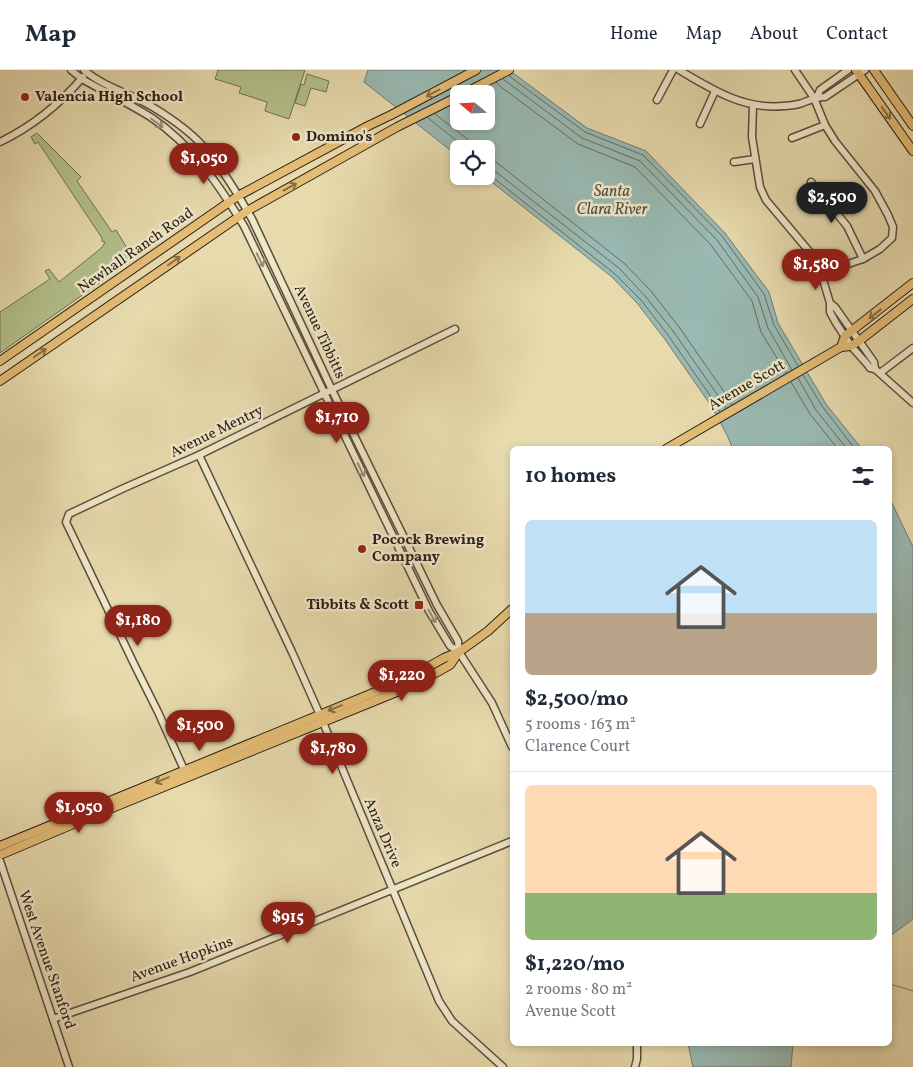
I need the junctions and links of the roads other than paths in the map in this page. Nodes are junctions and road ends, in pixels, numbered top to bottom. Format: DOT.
graph roads {
  1 [pos="71,70"];
  2 [pos="476,70"];
  3 [pos="509,70"];
  4 [pos="673,70"];
  5 [pos="679,70"];
  6 [pos="795,70"];
  7 [pos="848,70"];
  8 [pos="874,70"];
  9 [pos="85,71"];
  10 [pos="860,71"];
  11 [pos="82,79"];
  12 [pos="480,85"];
  13 [pos="715,91"];
  14 [pos="816,98"];
  15 [pos="657,100"];
  16 [pos="450,101"];
  17 [pos="753,105"];
  18 [pos="700,124"];
  19 [pos="825,125"];
  20 [pos="913,126"];
  21 [pos="792,138"];
  22 [pos="0,142"];
  23 [pos="913,151"];
  24 [pos="755,159"];
  25 [pos="734,162"];
  26 [pos="811,182"];
  27 [pos="238,196"];
  28 [pos="230,202"];
  29 [pos="247,211"];
  30 [pos="238,217"];
  31 [pos="863,259"];
  32 [pos="821,273"];
  33 [pos="913,284"];
  34 [pos="913,299"];
  35 [pos="455,329"];
  36 [pos="848,334"];
  37 [pos="859,341"];
  38 [pos="851,346"];
  39 [pos="841,347"];
  40 [pos="913,348"];
  41 [pos="0,361"];
  42 [pos="878,371"];
  43 [pos="0,380"];
  44 [pos="332,390"];
  45 [pos="325,393"];
  46 [pos="913,404"];
  47 [pos="671,446"];
  48 [pos="199,456"];
  49 [pos="510,611"];
  50 [pos="459,652"];
  51 [pos="321,718"];
  52 [pos="510,743"];
  53 [pos="186,774"];
  54 [pos="510,842"];
  55 [pos="0,846"];
  56 [pos="0,856"];
  57 [pos="0,861"];
  58 [pos="393,890"];
  59 [pos="53,1019"];
  60 [pos="637,1046"];
  61 [pos="69,1067"];
  62 [pos="502,1067"];
  63 [pos="635,1067"];
  1 -- 11 [label="street, Avenue Tibbitts"];
  2 -- 27 [label="main road, Newhall Ranch Road, one-way"];
  3 -- 12 [label="main road"];
  4 -- 15 [label="street"];
  5 -- 13 [label="street"];
  6 -- 14 [label="street"];
  7 -- 14 [label="street"];
  8 -- 20 [label="main road"];
  9 -- 11 [label="street"];
  9 -- 27 [label="street, Avenue Tibbitts"];
  10 -- 14 [label="street"];
  10 -- 23 [label="main road, one-way"];
  11 -- 22 [label="street"];
  11 -- 28 [label="street, Avenue Tibbitts, one-way"];
  13 -- 17 [label="street"];
  13 -- 18 [label="street"];
  14 -- 17 [label="street"];
  14 -- 19 [label="street"];
  29 -- 16 [label="main road, Newhall Ranch Road, one-way"];
  17 -- 24 [label="street"];
  19 -- 21 [label="street"];
  19 -- 31 [label="street"];
  24 -- 25 [label="street"];
  24 -- 32 [label="street"];
  26 -- 31 [label="street"];
  27 -- 28 [label="main road, Newhall Ranch Road"];
  27 -- 29 [label="street, Avenue Tibbitts"];
  28 -- 30 [label="street, Avenue Tibbitts"];
  28 -- 41 [label="main road, Newhall Ranch Road"];
  29 -- 30 [label="main road, Newhall Ranch Road"];
  29 -- 44 [label="street, Avenue Tibbitts"];
  43 -- 30 [label="main road, Newhall Ranch Road, one-way"];
  30 -- 45 [label="street, Avenue Tibbitts, one-way"];
  31 -- 32 [label="street"];
  32 -- 36 [label="street"];
  33 -- 36 [label="main road, one-way"];
  34 -- 37 [label="main road, Avenue Scott"];
  35 -- 44 [label="street, Avenue Mentry"];
  36 -- 37 [label="street"];
  36 -- 38 [label="street"];
  36 -- 39 [label="main road"];
  37 -- 38 [label="main road, Avenue Scott"];
  37 -- 42 [label="street"];
  38 -- 39 [label="main road, Avenue Scott"];
  38 -- 42 [label="street"];
  39 -- 47 [label="main road, Avenue Scott"];
  40 -- 42 [label="street"];
  42 -- 46 [label="street"];
  44 -- 45 [label="street, Avenue Mentry"];
  44 -- 50 [label="street, Avenue Tibbitts"];
  45 -- 48 [label="street, Avenue Mentry"];
  45 -- 50 [label="street, Avenue Tibbitts, one-way"];
  48 -- 51 [label="street, Anza Drive"];
  48 -- 53 [label="street, Avenue Mentry"];
  49 -- 50 [label="main road"];
  50 -- 51 [label="main road"];
  50 -- 52 [label="street, Avenue Tibbitts"];
  51 -- 53 [label="main road"];
  51 -- 58 [label="street, Anza Drive"];
  53 -- 55 [label="main road, one-way"];
  53 -- 56 [label="main road"];
  54 -- 58 [label="street, Avenue Hopkins"];
  57 -- 59 [label="street, West Avenue Stanford"];
  58 -- 59 [label="street, Avenue Hopkins"];
  58 -- 62 [label="street, Anza Drive"];
  59 -- 61 [label="street, West Avenue Stanford"];
  60 -- 63 [label="street"];
}
